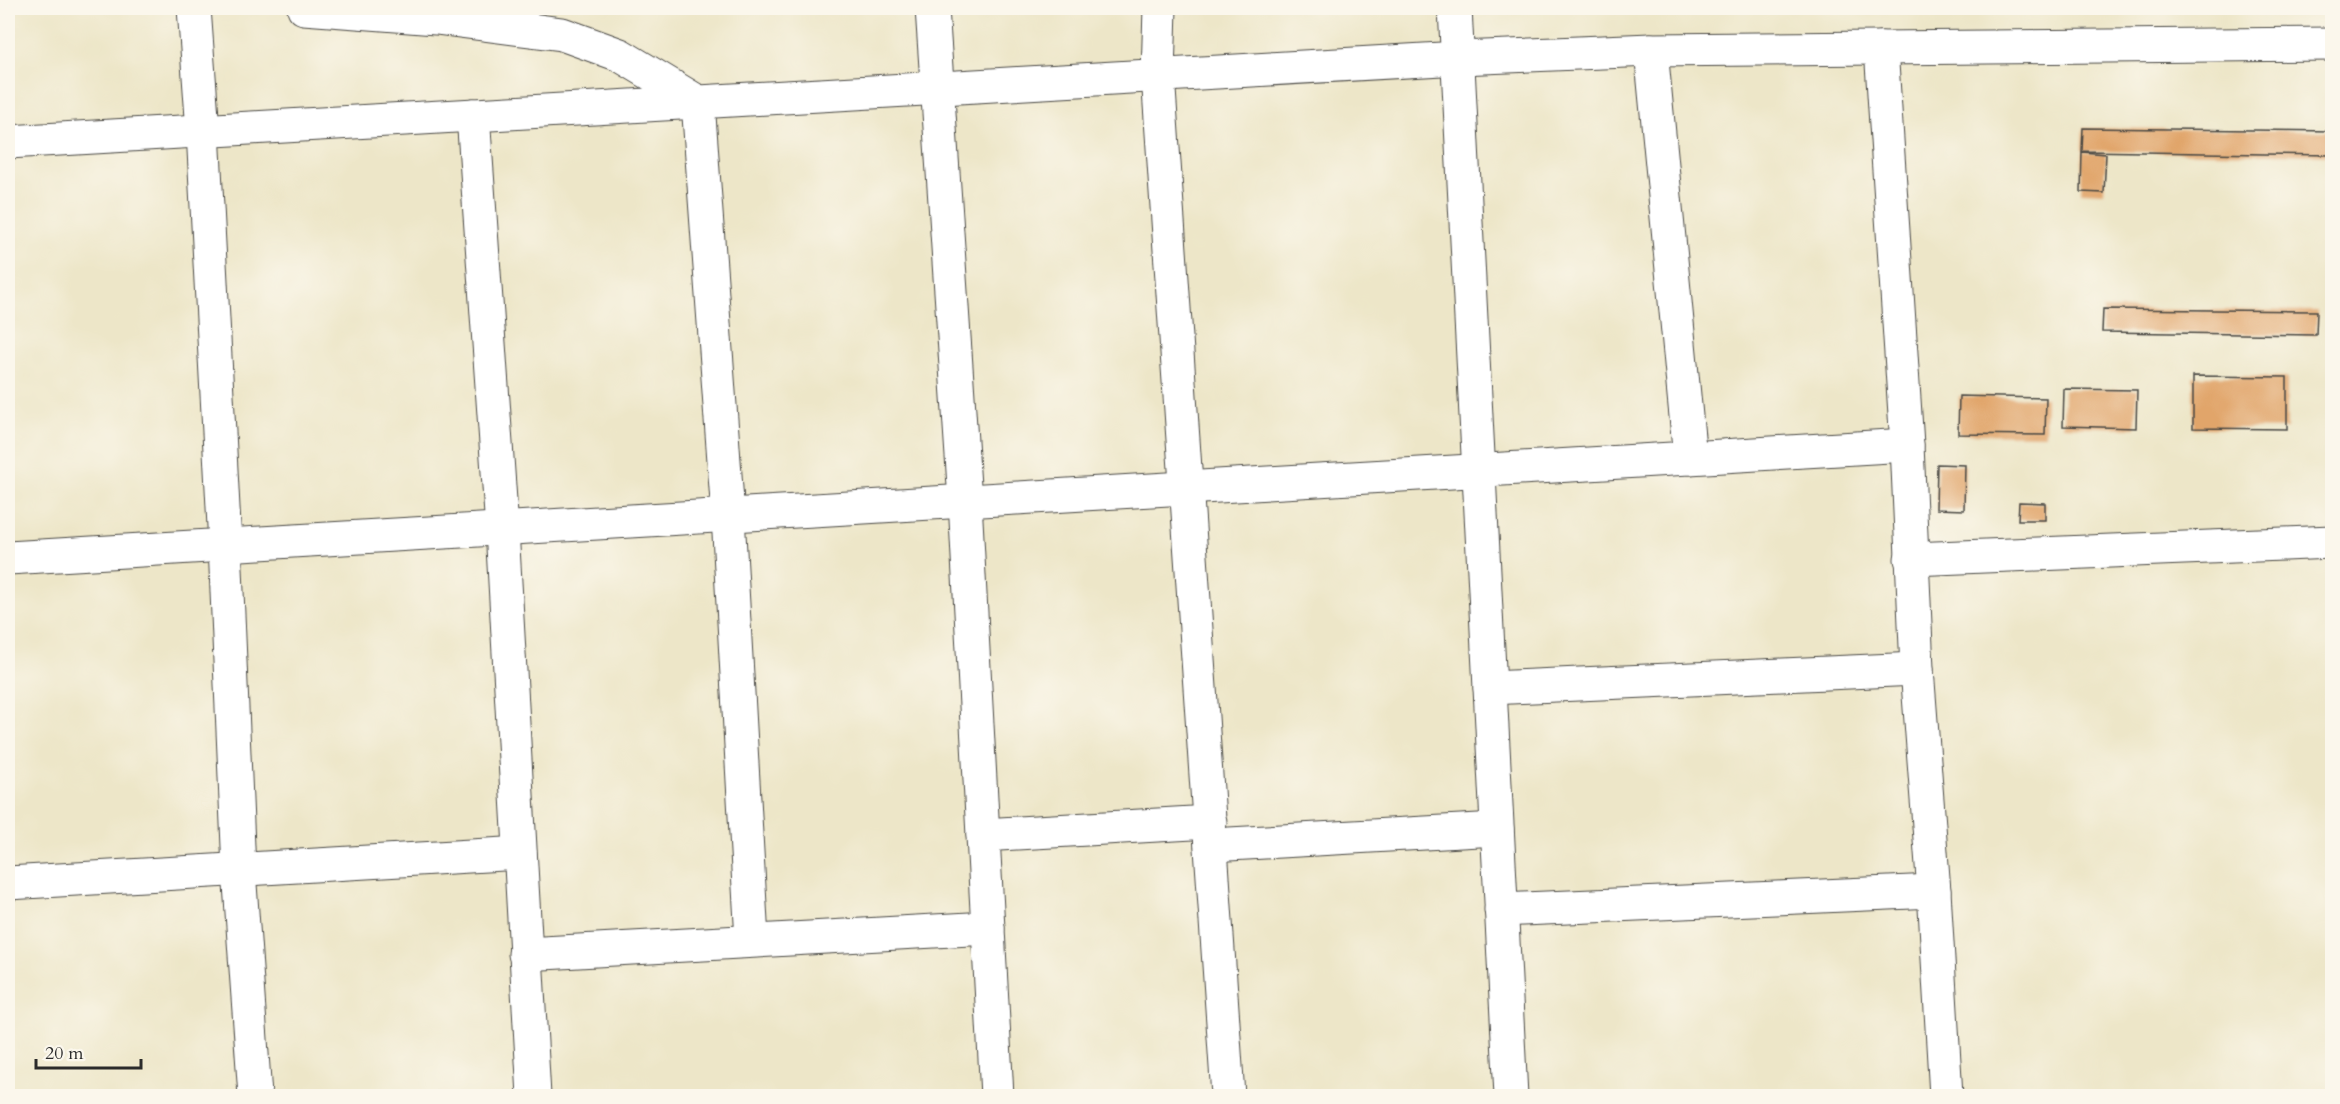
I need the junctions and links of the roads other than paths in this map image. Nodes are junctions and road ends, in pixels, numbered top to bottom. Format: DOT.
graph roads {
  1 [pos="194,8"];
  2 [pos="304,8"];
  3 [pos="932,8"];
  4 [pos="1160,8"];
  5 [pos="1455,8"];
  6 [pos="539,19"];
  7 [pos="2332,44"];
  8 [pos="1881,48"];
  9 [pos="1651,50"];
  10 [pos="1459,58"];
  11 [pos="1158,75"];
  12 [pos="937,88"];
  13 [pos="698,102"];
  14 [pos="473,115"];
  15 [pos="203,131"];
  16 [pos="8,142"];
  17 [pos="1907,445"];
  18 [pos="1690,458"];
  19 [pos="1479,471"];
  20 [pos="1188,488"];
  21 [pos="965,501"];
  22 [pos="728,516"];
  23 [pos="502,529"];
  24 [pos="2332,542"];
  25 [pos="225,545"];
  26 [pos="8,558"];
  27 [pos="1911,560"];
  28 [pos="1917,669"];
  29 [pos="1490,688"];
  30 [pos="1497,829"];
  31 [pos="1211,833"];
  32 [pos="983,835"];
  33 [pos="520,853"];
  34 [pos="239,870"];
  35 [pos="8,883"];
  36 [pos="1934,891"];
  37 [pos="1502,910"];
  38 [pos="988,928"];
  39 [pos="752,940"];
  40 [pos="525,954"];
  41 [pos="255,1096"];
  42 [pos="534,1096"];
  43 [pos="997,1096"];
  44 [pos="1228,1096"];
  45 [pos="1511,1096"];
  46 [pos="1946,1096"];
  1 -- 15 [label="street"];
  2 -- 6 [label="street"];
  3 -- 12 [label="street"];
  4 -- 11 [label="street"];
  5 -- 10 [label="street"];
  6 -- 13 [label="street"];
  7 -- 8 [label="street"];
  8 -- 9 [label="street"];
  8 -- 17 [label="street"];
  9 -- 10 [label="street"];
  9 -- 18 [label="street"];
  10 -- 11 [label="street"];
  10 -- 19 [label="street"];
  11 -- 12 [label="street"];
  11 -- 20 [label="street"];
  12 -- 13 [label="street"];
  12 -- 21 [label="street"];
  13 -- 14 [label="street"];
  13 -- 22 [label="street"];
  14 -- 15 [label="street"];
  14 -- 23 [label="street"];
  15 -- 16 [label="street"];
  15 -- 25 [label="street"];
  17 -- 18 [label="street"];
  17 -- 27 [label="street"];
  18 -- 19 [label="street"];
  19 -- 20 [label="street"];
  19 -- 29 [label="street"];
  20 -- 21 [label="street"];
  20 -- 31 [label="street"];
  21 -- 22 [label="street"];
  21 -- 32 [label="street"];
  22 -- 23 [label="street"];
  22 -- 39 [label="street"];
  23 -- 25 [label="street"];
  23 -- 33 [label="street"];
  24 -- 27 [label="street"];
  25 -- 26 [label="street"];
  25 -- 34 [label="street"];
  27 -- 28 [label="street"];
  28 -- 29 [label="street"];
  28 -- 36 [label="street"];
  29 -- 30 [label="street"];
  30 -- 31 [label="street"];
  30 -- 37 [label="street"];
  31 -- 32 [label="street"];
  31 -- 44 [label="street"];
  32 -- 38 [label="street"];
  33 -- 34 [label="street"];
  33 -- 40 [label="street"];
  34 -- 35 [label="street"];
  34 -- 41 [label="street"];
  36 -- 37 [label="street"];
  36 -- 46 [label="street"];
  37 -- 45 [label="street"];
  38 -- 39 [label="street"];
  38 -- 43 [label="street"];
  39 -- 40 [label="street"];
  40 -- 42 [label="street"];
}
